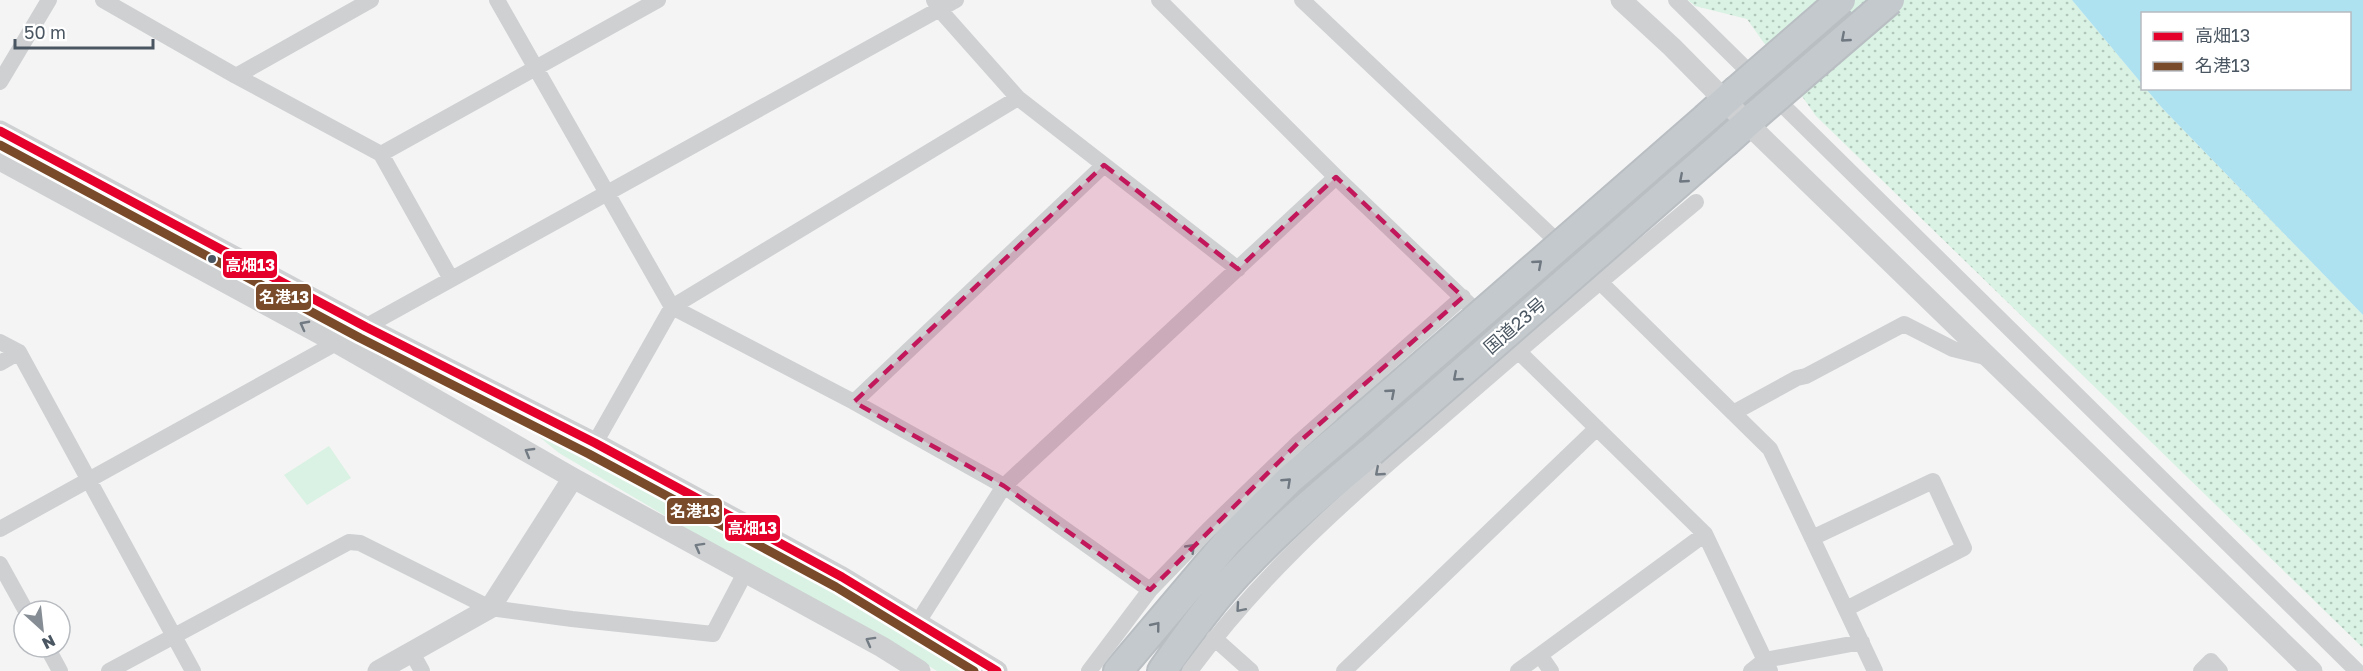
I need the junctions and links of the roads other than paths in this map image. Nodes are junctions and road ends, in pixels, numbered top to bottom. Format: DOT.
graph roads {
  1 [pos="49,0"];
  2 [pos="103,0"];
  3 [pos="371,0"];
  4 [pos="497,0"];
  5 [pos="658,0"];
  6 [pos="956,0"];
  7 [pos="1159,0"];
  8 [pos="1302,0"];
  9 [pos="1621,0"];
  10 [pos="1676,0"];
  11 [pos="1841,0"];
  12 [pos="1890,0"];
  13 [pos="937,5"];
  14 [pos="536,69"];
  15 [pos="236,76"];
  16 [pos="0,82"];
  17 [pos="1018,98"];
  18 [pos="1722,103"];
  19 [pos="1743,126"];
  20 [pos="0,131"];
  21 [pos="381,154"];
  22 [pos="0,160"];
  23 [pos="1104,165"];
  24 [pos="1336,177"];
  25 [pos="606,192"];
  26 [pos="1696,202"];
  27 [pos="1238,268"];
  28 [pos="451,279"];
  29 [pos="1600,282"];
  30 [pos="1462,297"];
  31 [pos="672,307"];
  32 [pos="366,327"];
  33 [pos="0,342"];
  34 [pos="337,343"];
  35 [pos="1518,351"];
  36 [pos="19,352"];
  37 [pos="1989,358"];
  38 [pos="0,363"];
  39 [pos="854,402"];
  40 [pos="1733,413"];
  41 [pos="1597,428"];
  42 [pos="595,443"];
  43 [pos="573,478"];
  44 [pos="89,481"];
  45 [pos="1004,486"];
  46 [pos="0,529"];
  47 [pos="1705,534"];
  48 [pos="1812,538"];
  49 [pos="0,564"];
  50 [pos="745,573"];
  51 [pos="1150,590"];
  52 [pos="19,599"];
  53 [pos="490,608"];
  54 [pos="1846,609"];
  55 [pos="918,622"];
  56 [pos="174,636"];
  57 [pos="1214,638"];
  58 [pos="1862,642"];
  59 [pos="1540,655"];
  60 [pos="417,662"];
  61 [pos="1768,666"];
  62 [pos="109,671"];
  63 [pos="193,671"];
  64 [pos="378,671"];
  65 [pos="920,671"];
  66 [pos="997,671"];
  67 [pos="1089,671"];
  68 [pos="1118,671"];
  69 [pos="1162,671"];
  70 [pos="1190,671"];
  71 [pos="1251,671"];
  72 [pos="1344,671"];
  73 [pos="1518,671"];
  74 [pos="1551,671"];
  75 [pos="1751,671"];
  76 [pos="1875,671"];
  77 [pos="2201,671"];
  78 [pos="2220,671"];
  79 [pos="2312,671"];
  80 [pos="2357,671"];
  1 -- 16 [label="street"];
  2 -- 15 [label="street"];
  3 -- 15 [label="street"];
  4 -- 14 [label="street"];
  5 -- 14 [label="street"];
  6 -- 13 [label="street"];
  7 -- 24 [label="street"];
  8 -- 29 [label="street"];
  9 -- 18 [label="street"];
  10 -- 80 [label="street"];
  11 -- 18 [label="highway, 国道23号, bridge"];
  12 -- 19 [label="highway, 国道23号, one-way, bridge"];
  13 -- 17 [label="street"];
  13 -- 25 [label="street"];
  14 -- 21 [label="street"];
  14 -- 25 [label="street"];
  15 -- 21 [label="street"];
  17 -- 23 [label="street"];
  17 -- 31 [label="street"];
  18 -- 19 [label="street"];
  68 -- 18 [label="highway, 国道23号, one-way, bridge"];
  19 -- 37 [label="street"];
  19 -- 69 [label="highway, 国道23号, one-way, bridge"];
  20 -- 32 [label="street"];
  21 -- 28 [label="street"];
  34 -- 22 [label="street, one-way"];
  23 -- 27 [label="street"];
  23 -- 39 [label="street"];
  24 -- 27 [label="street"];
  24 -- 30 [label="street"];
  25 -- 28 [label="street"];
  25 -- 31 [label="street"];
  26 -- 29 [label="street"];
  27 -- 45 [label="street"];
  28 -- 32 [label="street"];
  29 -- 35 [label="street"];
  29 -- 40 [label="street"];
  30 -- 35 [label="street"];
  51 -- 30 [label="street, one-way"];
  31 -- 39 [label="street"];
  31 -- 42 [label="street"];
  32 -- 34 [label="street"];
  32 -- 42 [label="street"];
  33 -- 36 [label="street"];
  43 -- 34 [label="street, one-way"];
  34 -- 44 [label="street"];
  35 -- 41 [label="street"];
  35 -- 57 [label="street, one-way"];
  36 -- 38 [label="street"];
  36 -- 44 [label="street"];
  37 -- 40 [label="street"];
  37 -- 79 [label="street"];
  39 -- 45 [label="street"];
  40 -- 48 [label="street"];
  41 -- 47 [label="street"];
  41 -- 72 [label="street"];
  42 -- 55 [label="street"];
  50 -- 43 [label="street, one-way"];
  43 -- 53 [label="street"];
  44 -- 46 [label="street"];
  44 -- 56 [label="street"];
  45 -- 51 [label="street"];
  45 -- 55 [label="street"];
  47 -- 59 [label="street"];
  47 -- 61 [label="street"];
  48 -- 54 [label="street"];
  48 -- 54 [label="street"];
  49 -- 52 [label="street"];
  50 -- 53 [label="street"];
  65 -- 50 [label="street, one-way"];
  51 -- 67 [label="street"];
  53 -- 56 [label="street"];
  53 -- 60 [label="street"];
  54 -- 58 [label="street"];
  55 -- 66 [label="street"];
  56 -- 62 [label="street"];
  56 -- 63 [label="street"];
  57 -- 70 [label="street"];
  57 -- 71 [label="street"];
  58 -- 61 [label="street"];
  58 -- 76 [label="street"];
  59 -- 73 [label="street"];
  59 -- 74 [label="street"];
  60 -- 64 [label="street"];
  61 -- 75 [label="street"];
  77 -- 78 [label="street"];
}
